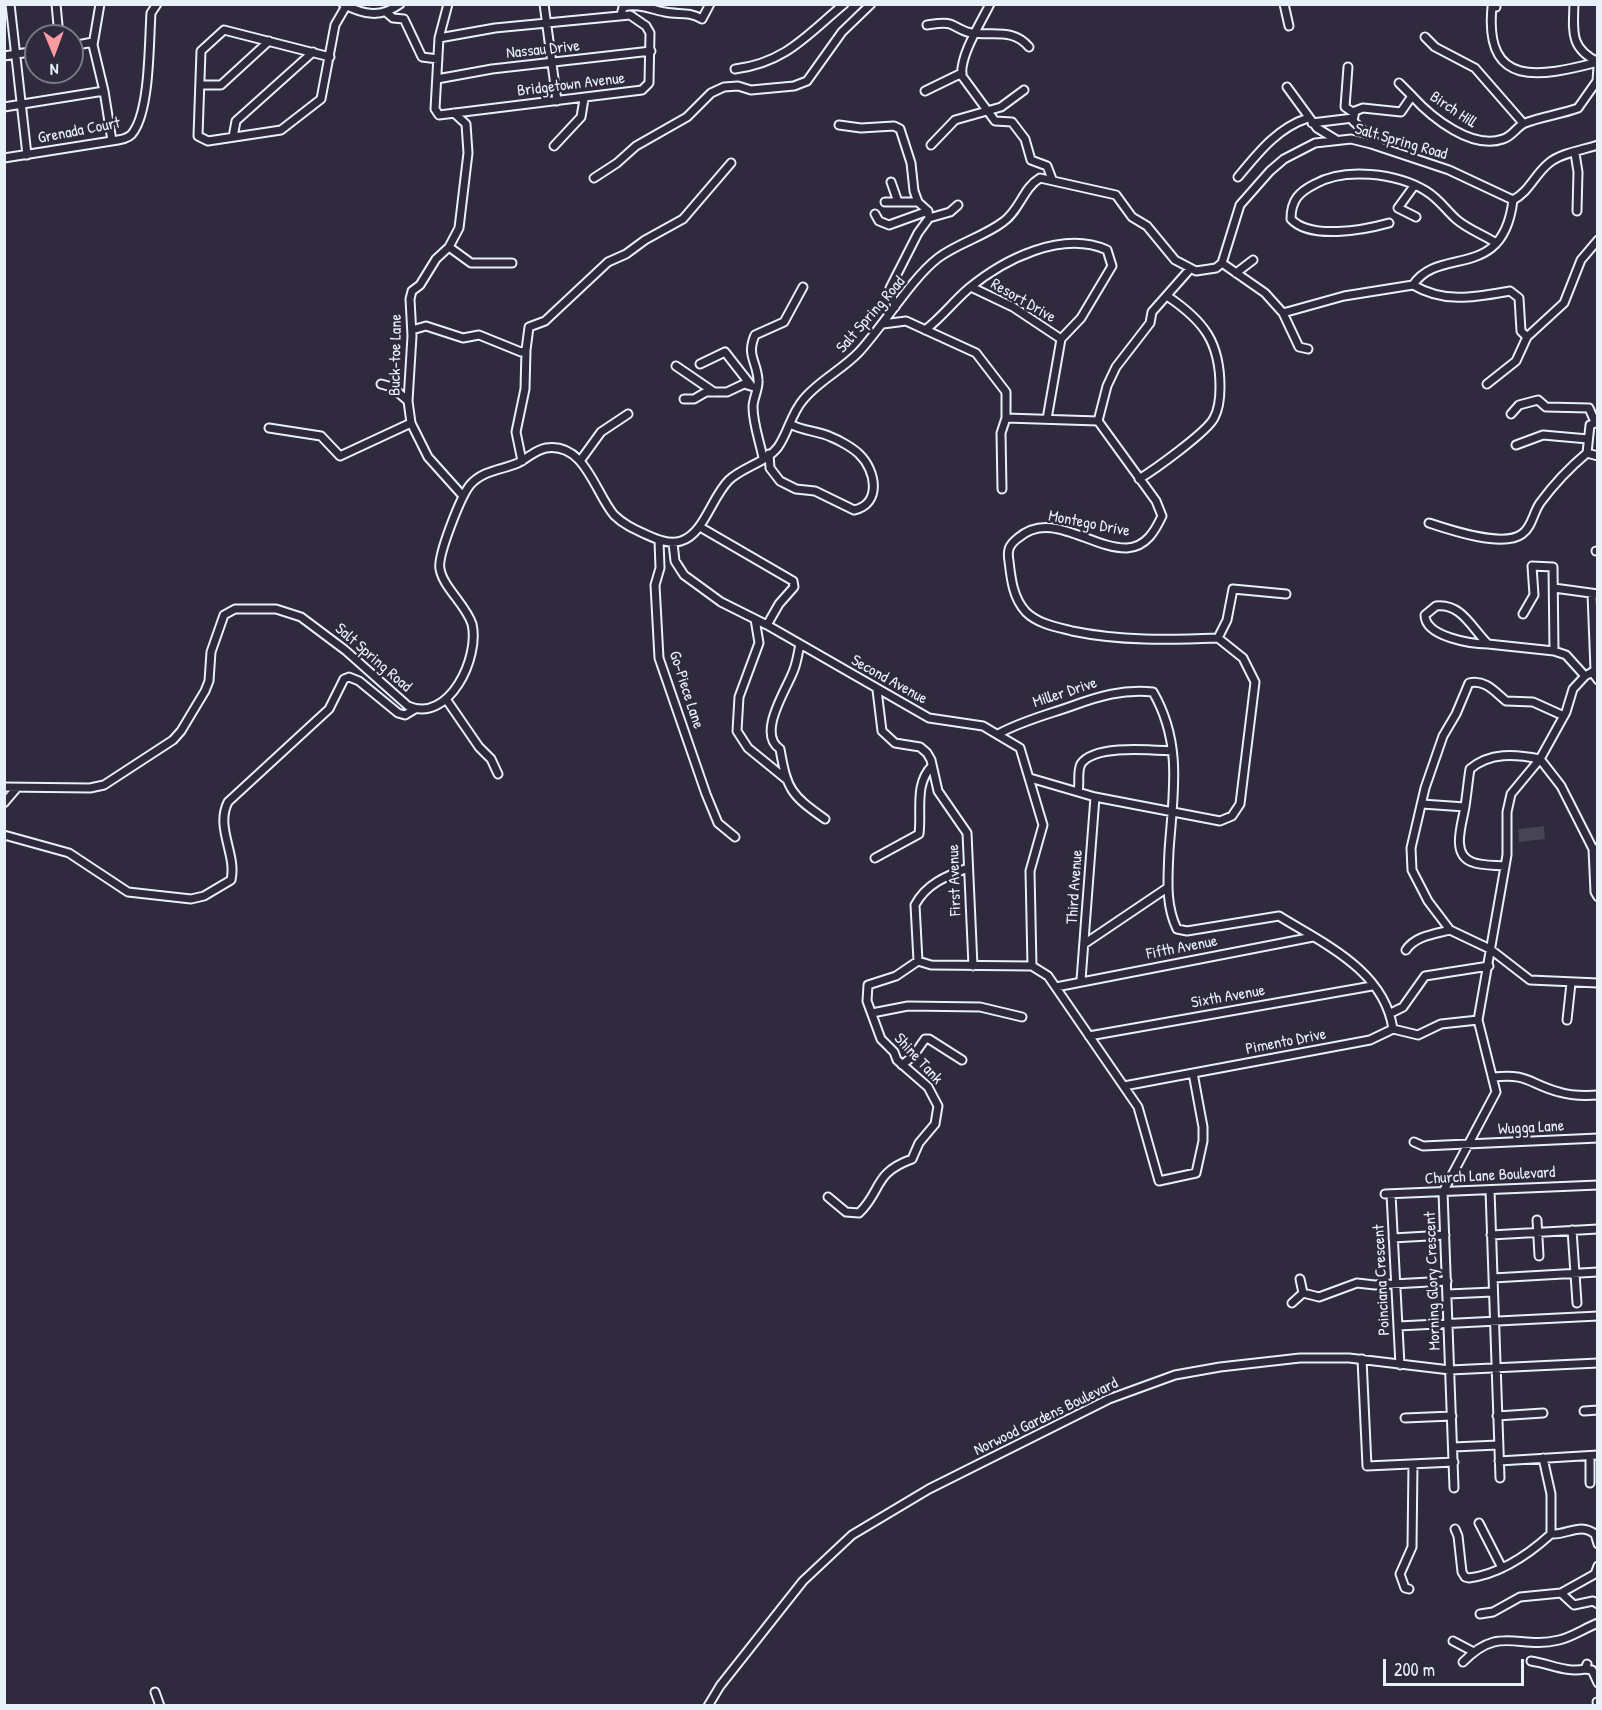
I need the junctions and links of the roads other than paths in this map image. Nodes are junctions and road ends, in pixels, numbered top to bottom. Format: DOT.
graph roads {
  1 [pos="56,4"];
  2 [pos="100,4"];
  3 [pos="157,4"];
  4 [pos="400,4"];
  5 [pos="448,4"];
  6 [pos="544,4"];
  7 [pos="710,4"];
  8 [pos="844,4"];
  9 [pos="871,4"];
  10 [pos="990,4"];
  11 [pos="1284,4"];
  12 [pos="1574,4"];
  13 [pos="344,5"];
  14 [pos="8,6"];
  15 [pos="1496,7"];
  16 [pos="386,12"];
  17 [pos="621,15"];
  18 [pos="58,24"];
  19 [pos="548,24"];
  20 [pos="927,25"];
  21 [pos="1289,26"];
  22 [pos="974,34"];
  23 [pos="1425,37"];
  24 [pos="439,38"];
  25 [pos="269,41"];
  26 [pos="93,42"];
  27 [pos="84,44"];
  28 [pos="1029,47"];
  29 [pos="651,51"];
  30 [pos="313,52"];
  31 [pos="24,53"];
  32 [pos="15,54"];
  33 [pos="4,56"];
  34 [pos="330,57"];
  35 [pos="438,59"];
  36 [pos="1598,62"];
  37 [pos="553,63"];
  38 [pos="1348,67"];
  39 [pos="1598,67"];
  40 [pos="735,69"];
  41 [pos="962,73"];
  42 [pos="437,79"];
  43 [pos="1399,83"];
  44 [pos="200,85"];
  45 [pos="1287,87"];
  46 [pos="1024,90"];
  47 [pos="104,91"];
  48 [pos="925,91"];
  49 [pos="1412,96"];
  50 [pos="584,99"];
  51 [pos="557,101"];
  52 [pos="21,105"];
  53 [pos="4,107"];
  54 [pos="987,112"];
  55 [pos="454,113"];
  56 [pos="1353,115"];
  57 [pos="1310,120"];
  58 [pos="1523,123"];
  59 [pos="839,125"];
  60 [pos="233,137"];
  61 [pos="1335,139"];
  62 [pos="112,141"];
  63 [pos="931,145"];
  64 [pos="1598,145"];
  65 [pos="554,146"];
  66 [pos="1382,147"];
  67 [pos="1575,153"];
  68 [pos="27,155"];
  69 [pos="4,158"];
  70 [pos="730,163"];
  71 [pos="1238,177"];
  72 [pos="594,178"];
  73 [pos="1052,178"];
  74 [pos="891,182"];
  75 [pos="1414,186"];
  76 [pos="1513,200"];
  77 [pos="885,202"];
  78 [pos="898,202"];
  79 [pos="918,202"];
  80 [pos="958,205"];
  81 [pos="1577,211"];
  82 [pos="874,214"];
  83 [pos="928,214"];
  84 [pos="1416,217"];
  85 [pos="1389,223"];
  86 [pos="1598,240"];
  87 [pos="1496,243"];
  88 [pos="449,247"];
  89 [pos="1253,260"];
  90 [pos="513,263"];
  91 [pos="1222,263"];
  92 [pos="1190,269"];
  93 [pos="1236,273"];
  94 [pos="1413,285"];
  95 [pos="803,287"];
  96 [pos="971,287"];
  97 [pos="1167,296"];
  98 [pos="896,307"];
  99 [pos="1283,313"];
  100 [pos="884,324"];
  101 [pos="412,330"];
  102 [pos="925,330"];
  103 [pos="1527,337"];
  104 [pos="1061,339"];
  105 [pos="1308,349"];
  106 [pos="526,350"];
  107 [pos="700,364"];
  108 [pos="676,366"];
  109 [pos="381,384"];
  110 [pos="1487,384"];
  111 [pos="754,386"];
  112 [pos="714,392"];
  113 [pos="684,399"];
  114 [pos="408,401"];
  115 [pos="628,414"];
  116 [pos="1511,414"];
  117 [pos="1006,418"];
  118 [pos="1047,419"];
  119 [pos="1098,421"];
  120 [pos="1596,422"];
  121 [pos="411,423"];
  122 [pos="790,424"];
  123 [pos="270,428"];
  124 [pos="1588,439"];
  125 [pos="1516,445"];
  126 [pos="1587,453"];
  127 [pos="766,456"];
  128 [pos="1598,456"];
  129 [pos="522,460"];
  130 [pos="580,461"];
  131 [pos="1139,479"];
  132 [pos="1002,489"];
  133 [pos="463,496"];
  134 [pos="1429,523"];
  135 [pos="700,527"];
  136 [pos="659,540"];
  137 [pos="673,543"];
  138 [pos="1554,588"];
  139 [pos="1286,594"];
  140 [pos="1595,594"];
  141 [pos="1523,614"];
  142 [pos="755,619"];
  143 [pos="767,625"];
  144 [pos="1218,638"];
  145 [pos="800,644"];
  146 [pos="1488,644"];
  147 [pos="1554,651"];
  148 [pos="1592,672"];
  149 [pos="1598,680"];
  150 [pos="877,690"];
  151 [pos="446,699"];
  152 [pos="416,709"];
  153 [pos="1564,716"];
  154 [pos="998,734"];
  155 [pos="1172,751"];
  156 [pos="1539,759"];
  157 [pos="932,766"];
  158 [pos="498,774"];
  159 [pos="1030,778"];
  160 [pos="786,779"];
  161 [pos="4,787"];
  162 [pos="16,789"];
  163 [pos="1078,792"];
  164 [pos="1095,797"];
  165 [pos="4,803"];
  166 [pos="1422,804"];
  167 [pos="1465,807"];
  168 [pos="1172,813"];
  169 [pos="825,819"];
  170 [pos="4,835"];
  171 [pos="735,837"];
  172 [pos="1595,849"];
  173 [pos="875,858"];
  174 [pos="1505,866"];
  175 [pos="968,868"];
  176 [pos="1167,888"];
  177 [pos="1598,897"];
  178 [pos="1449,930"];
  179 [pos="1313,937"];
  180 [pos="1084,944"];
  181 [pos="1490,949"];
  182 [pos="1406,950"];
  183 [pos="918,961"];
  184 [pos="973,966"];
  185 [pos="1032,966"];
  186 [pos="1489,966"];
  187 [pos="1081,980"];
  188 [pos="1571,983"];
  189 [pos="1598,983"];
  190 [pos="1372,986"];
  191 [pos="1056,987"];
  192 [pos="872,1013"];
  193 [pos="1390,1013"];
  194 [pos="1022,1017"];
  195 [pos="1478,1020"];
  196 [pos="1567,1020"];
  197 [pos="1393,1029"];
  198 [pos="1089,1036"];
  199 [pos="962,1060"];
  200 [pos="903,1065"];
  201 [pos="1193,1073"];
  202 [pos="1494,1077"];
  203 [pos="1124,1086"];
  204 [pos="1598,1095"];
  205 [pos="1598,1138"];
  206 [pos="1414,1142"];
  207 [pos="1466,1144"];
  208 [pos="1598,1185"];
  209 [pos="1490,1190"];
  210 [pos="1443,1192"];
  211 [pos="1388,1194"];
  212 [pos="828,1197"];
  213 [pos="1537,1220"];
  214 [pos="1598,1229"];
  215 [pos="1572,1230"];
  216 [pos="1538,1232"];
  217 [pos="1445,1235"];
  218 [pos="1491,1235"];
  219 [pos="1393,1238"];
  220 [pos="1539,1256"];
  221 [pos="1598,1272"];
  222 [pos="1575,1274"];
  223 [pos="1493,1278"];
  224 [pos="1300,1279"];
  225 [pos="1447,1281"];
  226 [pos="1395,1283"];
  227 [pos="1493,1292"];
  228 [pos="1303,1293"];
  229 [pos="1448,1294"];
  230 [pos="1292,1303"];
  231 [pos="1577,1303"];
  232 [pos="1598,1316"];
  233 [pos="1494,1321"];
  234 [pos="1449,1323"];
  235 [pos="1398,1326"];
  236 [pos="1362,1359"];
  237 [pos="1598,1363"];
  238 [pos="1400,1365"];
  239 [pos="1496,1369"];
  240 [pos="1450,1370"];
  241 [pos="1598,1410"];
  242 [pos="1584,1411"];
  243 [pos="1543,1413"];
  244 [pos="1452,1416"];
  245 [pos="1497,1416"];
  246 [pos="1405,1419"];
  247 [pos="1498,1446"];
  248 [pos="1453,1447"];
  249 [pos="1594,1456"];
  250 [pos="1543,1458"];
  251 [pos="1499,1461"];
  252 [pos="1454,1462"];
  253 [pos="1413,1464"];
  254 [pos="1500,1478"];
  255 [pos="1590,1482"];
  256 [pos="1455,1488"];
  257 [pos="1479,1523"];
  258 [pos="1455,1529"];
  259 [pos="1551,1534"];
  260 [pos="1596,1534"];
  261 [pos="1598,1544"];
  262 [pos="1598,1566"];
  263 [pos="1502,1568"];
  264 [pos="1409,1589"];
  265 [pos="1561,1593"];
  266 [pos="1598,1604"];
  267 [pos="1480,1614"];
  268 [pos="1598,1623"];
  269 [pos="1453,1644"];
  270 [pos="1472,1651"];
  271 [pos="1531,1661"];
  272 [pos="1463,1662"];
  273 [pos="1598,1683"];
  274 [pos="155,1692"];
  275 [pos="160,1706"];
  276 [pos="708,1706"];
  1 -- 18 [label="street"];
  2 -- 26 [label="street"];
  3 -- 62 [label="street, Grenada Court"];
  4 -- 16 [label="street"];
  5 -- 24 [label="street"];
  6 -- 19 [label="street"];
  7 -- 17 [label="street"];
  8 -- 40 [label="street"];
  9 -- 72 [label="street"];
  10 -- 22 [label="street"];
  11 -- 21 [label="street"];
  12 -- 36 [label="street"];
  13 -- 16 [label="street"];
  13 -- 34 [label="street"];
  14 -- 32 [label="street"];
  15 -- 36 [label="street"];
  16 -- 35 [label="street"];
  17 -- 19 [label="street"];
  17 -- 29 [label="street, Bridgetown Avenue"];
  19 -- 24 [label="street"];
  19 -- 37 [label="street"];
  20 -- 22 [label="street"];
  22 -- 28 [label="street"];
  22 -- 41 [label="street"];
  23 -- 58 [label="street"];
  24 -- 35 [label="street"];
  25 -- 30 [label="street"];
  25 -- 44 [label="street"];
  25 -- 44 [label="street"];
  26 -- 27 [label="street"];
  26 -- 47 [label="street"];
  29 -- 37 [label="street, Nassau Drive"];
  29 -- 50 [label="street, Bridgetown Avenue"];
  30 -- 34 [label="street"];
  30 -- 60 [label="street"];
  31 -- 32 [label="street"];
  32 -- 33 [label="street"];
  32 -- 52 [label="street"];
  34 -- 60 [label="street"];
  35 -- 42 [label="street"];
  37 -- 42 [label="street, Nassau Drive"];
  37 -- 51 [label="street"];
  38 -- 56 [label="street"];
  39 -- 58 [label="street, Birch Hill"];
  41 -- 48 [label="street"];
  41 -- 54 [label="street"];
  42 -- 55 [label="street, Bridgetown Avenue"];
  43 -- 49 [label="street"];
  44 -- 60 [label="street"];
  45 -- 57 [label="street"];
  46 -- 54 [label="street"];
  47 -- 52 [label="street"];
  47 -- 62 [label="street"];
  49 -- 56 [label="street, Birch Hill"];
  49 -- 58 [label="street, Birch Hill"];
  50 -- 51 [label="street, Bridgetown Avenue"];
  50 -- 65 [label="street"];
  51 -- 55 [label="street, Bridgetown Avenue"];
  52 -- 53 [label="street"];
  52 -- 68 [label="street"];
  54 -- 63 [label="street"];
  54 -- 73 [label="street"];
  55 -- 88 [label="street, Buck-toe Lane"];
  56 -- 57 [label="street"];
  56 -- 66 [label="street"];
  57 -- 61 [label="street"];
  57 -- 71 [label="street"];
  59 -- 79 [label="street"];
  61 -- 66 [label="street, Salt Spring Road"];
  61 -- 91 [label="street, Salt Spring Road"];
  62 -- 68 [label="street, Grenada Court"];
  64 -- 67 [label="street"];
  66 -- 76 [label="street, Salt Spring Road"];
  67 -- 76 [label="street"];
  67 -- 81 [label="street"];
  68 -- 69 [label="street, Grenada Court"];
  70 -- 106 [label="street"];
  73 -- 92 [label="street"];
  73 -- 98 [label="street, Salt Spring Road"];
  74 -- 78 [label="street"];
  75 -- 84 [label="street"];
  75 -- 85 [label="street"];
  75 -- 87 [label="street"];
  76 -- 87 [label="street"];
  77 -- 78 [label="street"];
  78 -- 79 [label="street"];
  79 -- 83 [label="street"];
  80 -- 83 [label="street"];
  82 -- 83 [label="street"];
  83 -- 98 [label="street"];
  86 -- 103 [label="street"];
  87 -- 94 [label="street"];
  88 -- 90 [label="street"];
  88 -- 101 [label="street, Buck-toe Lane"];
  89 -- 93 [label="street"];
  91 -- 92 [label="street"];
  91 -- 93 [label="street"];
  92 -- 97 [label="street"];
  93 -- 99 [label="street"];
  94 -- 99 [label="street"];
  94 -- 103 [label="street"];
  95 -- 111 [label="street"];
  96 -- 102 [label="street"];
  96 -- 104 [label="street, Resort Drive"];
  96 -- 104 [label="street"];
  97 -- 119 [label="street"];
  97 -- 131 [label="street"];
  98 -- 100 [label="street, Salt Spring Road"];
  99 -- 105 [label="street"];
  100 -- 102 [label="street"];
  100 -- 122 [label="street, Salt Spring Road"];
  101 -- 106 [label="street"];
  101 -- 114 [label="street, Buck-toe Lane"];
  102 -- 117 [label="street"];
  103 -- 110 [label="street"];
  104 -- 118 [label="street"];
  106 -- 129 [label="street"];
  107 -- 111 [label="street"];
  108 -- 112 [label="street"];
  109 -- 114 [label="street"];
  111 -- 112 [label="street"];
  111 -- 127 [label="street"];
  112 -- 113 [label="street"];
  114 -- 121 [label="street, Buck-toe Lane"];
  115 -- 130 [label="street"];
  116 -- 120 [label="street"];
  117 -- 118 [label="street"];
  117 -- 132 [label="street"];
  118 -- 119 [label="street"];
  119 -- 131 [label="street"];
  120 -- 124 [label="street"];
  121 -- 123 [label="street"];
  121 -- 133 [label="street, Buck-toe Lane"];
  122 -- 127 [label="street, Salt Spring Road"];
  122 -- 127 [label="street"];
  124 -- 125 [label="street"];
  124 -- 126 [label="street"];
  126 -- 128 [label="street"];
  126 -- 134 [label="street"];
  127 -- 135 [label="street, Salt Spring Road"];
  129 -- 130 [label="street"];
  129 -- 133 [label="street"];
  130 -- 136 [label="street"];
  131 -- 144 [label="street, Montego Drive"];
  133 -- 151 [label="street"];
  135 -- 137 [label="street"];
  135 -- 143 [label="street"];
  136 -- 137 [label="street"];
  136 -- 171 [label="street, Go-Piece Lane"];
  137 -- 142 [label="street, Second Avenue"];
  138 -- 140 [label="street"];
  138 -- 141 [label="street"];
  138 -- 147 [label="street"];
  139 -- 144 [label="street"];
  140 -- 148 [label="street"];
  142 -- 143 [label="street, Second Avenue"];
  142 -- 160 [label="street"];
  143 -- 145 [label="street, Second Avenue"];
  144 -- 168 [label="street"];
  145 -- 150 [label="street, Second Avenue"];
  145 -- 160 [label="street"];
  146 -- 146 [label="street"];
  146 -- 147 [label="street"];
  147 -- 148 [label="street"];
  148 -- 149 [label="street"];
  148 -- 153 [label="street"];
  150 -- 154 [label="street, Second Avenue"];
  150 -- 157 [label="street, First Avenue"];
  151 -- 152 [label="street, Salt Spring Road"];
  151 -- 158 [label="street"];
  152 -- 162 [label="street, Salt Spring Road"];
  152 -- 170 [label="street"];
  153 -- 156 [label="street"];
  153 -- 166 [label="street"];
  154 -- 155 [label="street, Miller Drive"];
  154 -- 159 [label="street, Second Avenue"];
  155 -- 163 [label="street"];
  155 -- 168 [label="street"];
  156 -- 167 [label="street"];
  156 -- 172 [label="street"];
  156 -- 174 [label="street"];
  157 -- 173 [label="street"];
  157 -- 175 [label="street, First Avenue"];
  159 -- 163 [label="street"];
  159 -- 185 [label="street, Second Avenue"];
  160 -- 169 [label="street"];
  161 -- 162 [label="street, Salt Spring Road"];
  162 -- 165 [label="street"];
  163 -- 164 [label="street"];
  164 -- 168 [label="street"];
  164 -- 180 [label="street, Third Avenue"];
  166 -- 167 [label="street"];
  166 -- 178 [label="street"];
  167 -- 174 [label="street"];
  168 -- 176 [label="street"];
  172 -- 177 [label="street"];
  174 -- 181 [label="street"];
  175 -- 183 [label="street"];
  175 -- 184 [label="street, First Avenue"];
  176 -- 179 [label="street"];
  176 -- 180 [label="street"];
  178 -- 181 [label="street"];
  178 -- 182 [label="street"];
  179 -- 187 [label="street, Fifth Avenue"];
  179 -- 190 [label="street"];
  180 -- 187 [label="street, Third Avenue"];
  181 -- 186 [label="street"];
  181 -- 188 [label="street"];
  183 -- 184 [label="street"];
  183 -- 192 [label="street, Shine Tank"];
  184 -- 185 [label="street"];
  185 -- 191 [label="street"];
  186 -- 193 [label="street"];
  186 -- 195 [label="street"];
  187 -- 191 [label="street, Fifth Avenue"];
  188 -- 189 [label="street"];
  188 -- 196 [label="street"];
  190 -- 193 [label="street"];
  190 -- 198 [label="street, Sixth Avenue"];
  191 -- 198 [label="street"];
  192 -- 194 [label="street"];
  192 -- 200 [label="street, Shine Tank"];
  193 -- 197 [label="street"];
  195 -- 197 [label="street"];
  195 -- 202 [label="street"];
  197 -- 201 [label="street, Pimento Drive"];
  198 -- 203 [label="street"];
  199 -- 200 [label="street"];
  200 -- 212 [label="street, Shine Tank"];
  201 -- 203 [label="street, Pimento Drive"];
  201 -- 203 [label="street"];
  202 -- 204 [label="street"];
  202 -- 207 [label="street"];
  205 -- 207 [label="street, Wugga Lane"];
  206 -- 207 [label="street, Wugga Lane"];
  207 -- 210 [label="street"];
  208 -- 209 [label="street, Church Lane Boulevard"];
  209 -- 210 [label="street, Church Lane Boulevard"];
  209 -- 218 [label="street"];
  210 -- 211 [label="street, Church Lane Boulevard"];
  210 -- 217 [label="street, Morning Glory Crescent"];
  211 -- 219 [label="street, Poinciana Crescent"];
  213 -- 216 [label="street"];
  214 -- 215 [label="street"];
  215 -- 216 [label="street"];
  215 -- 222 [label="street"];
  216 -- 218 [label="street"];
  216 -- 220 [label="street"];
  217 -- 219 [label="street"];
  217 -- 225 [label="street, Morning Glory Crescent"];
  218 -- 223 [label="street"];
  219 -- 226 [label="street, Poinciana Crescent"];
  221 -- 222 [label="street"];
  222 -- 223 [label="street"];
  222 -- 231 [label="street"];
  223 -- 227 [label="street"];
  224 -- 228 [label="street"];
  225 -- 226 [label="street"];
  225 -- 229 [label="street, Morning Glory Crescent"];
  226 -- 228 [label="street"];
  226 -- 235 [label="street, Poinciana Crescent"];
  227 -- 229 [label="street"];
  227 -- 233 [label="street"];
  228 -- 230 [label="street"];
  229 -- 234 [label="street, Morning Glory Crescent"];
  232 -- 233 [label="street"];
  233 -- 234 [label="street"];
  233 -- 239 [label="street"];
  234 -- 235 [label="street"];
  234 -- 240 [label="street, Morning Glory Crescent"];
  235 -- 238 [label="street, Poinciana Crescent"];
  236 -- 238 [label="street, Norwood Gardens Boulevard"];
  236 -- 253 [label="street"];
  236 -- 276 [label="street, Norwood Gardens Boulevard"];
  237 -- 239 [label="street, Norwood Gardens Boulevard"];
  238 -- 240 [label="street, Norwood Gardens Boulevard"];
  239 -- 240 [label="street, Norwood Gardens Boulevard"];
  239 -- 245 [label="street"];
  240 -- 244 [label="street, Morning Glory Crescent"];
  241 -- 242 [label="street"];
  243 -- 245 [label="street"];
  244 -- 246 [label="street"];
  244 -- 248 [label="street, Morning Glory Crescent"];
  245 -- 247 [label="street"];
  247 -- 248 [label="street"];
  247 -- 251 [label="street"];
  248 -- 252 [label="street, Morning Glory Crescent"];
  249 -- 250 [label="street"];
  249 -- 255 [label="street"];
  250 -- 251 [label="street"];
  250 -- 259 [label="street"];
  251 -- 254 [label="street"];
  252 -- 253 [label="street"];
  252 -- 256 [label="street, Morning Glory Crescent"];
  253 -- 264 [label="street"];
  257 -- 263 [label="street"];
  258 -- 263 [label="street"];
  259 -- 260 [label="street"];
  259 -- 263 [label="street"];
  260 -- 261 [label="street"];
  262 -- 265 [label="street"];
  265 -- 266 [label="street"];
  265 -- 267 [label="street"];
  268 -- 270 [label="street"];
  269 -- 270 [label="street"];
  270 -- 272 [label="street"];
  271 -- 273 [label="street"];
  274 -- 275 [label="street"];
}
